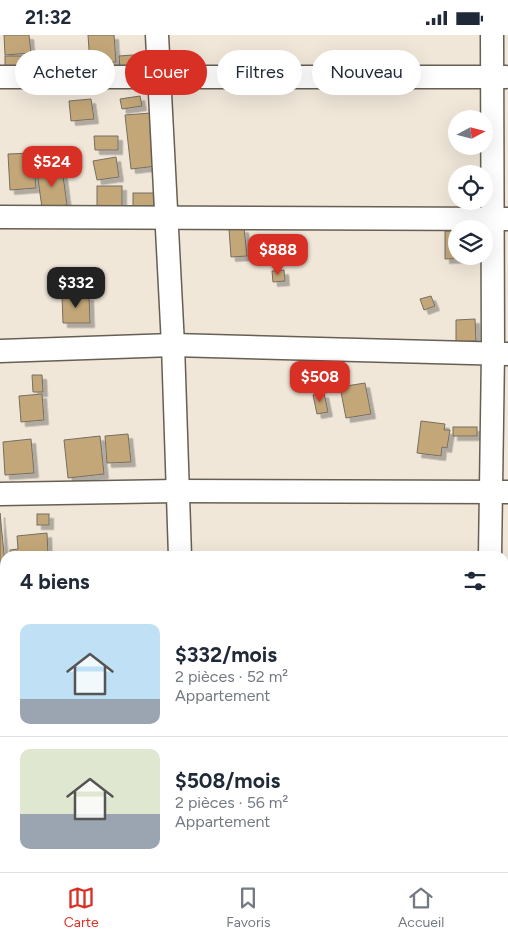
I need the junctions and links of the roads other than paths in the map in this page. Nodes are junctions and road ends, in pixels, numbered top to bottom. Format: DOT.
graph roads {
  1 [pos="157,35"];
  2 [pos="492,35"];
  3 [pos="158,50"];
  4 [pos="0,77"];
  5 [pos="125,77"];
  6 [pos="207,77"];
  7 [pos="500,77"];
  8 [pos="161,95"];
  9 [pos="0,217"];
  10 [pos="500,219"];
  11 [pos="168,220"];
  12 [pos="173,345"];
  13 [pos="0,351"];
  14 [pos="501,354"];
  15 [pos="176,491"];
  16 [pos="499,492"];
  17 [pos="0,494"];
  18 [pos="180,551"];
  19 [pos="491,551"];
  1 -- 3 [label="street"];
  2 -- 7 [label="street"];
  4 -- 5 [label="street"];
  6 -- 7 [label="street"];
  7 -- 10 [label="street"];
  8 -- 11 [label="street"];
  9 -- 11 [label="street"];
  10 -- 11 [label="street"];
  10 -- 14 [label="street"];
  11 -- 12 [label="street"];
  12 -- 13 [label="street"];
  12 -- 14 [label="street"];
  12 -- 15 [label="street"];
  14 -- 16 [label="street"];
  15 -- 16 [label="street"];
  15 -- 17 [label="street"];
  15 -- 18 [label="street"];
  16 -- 19 [label="street"];
}
